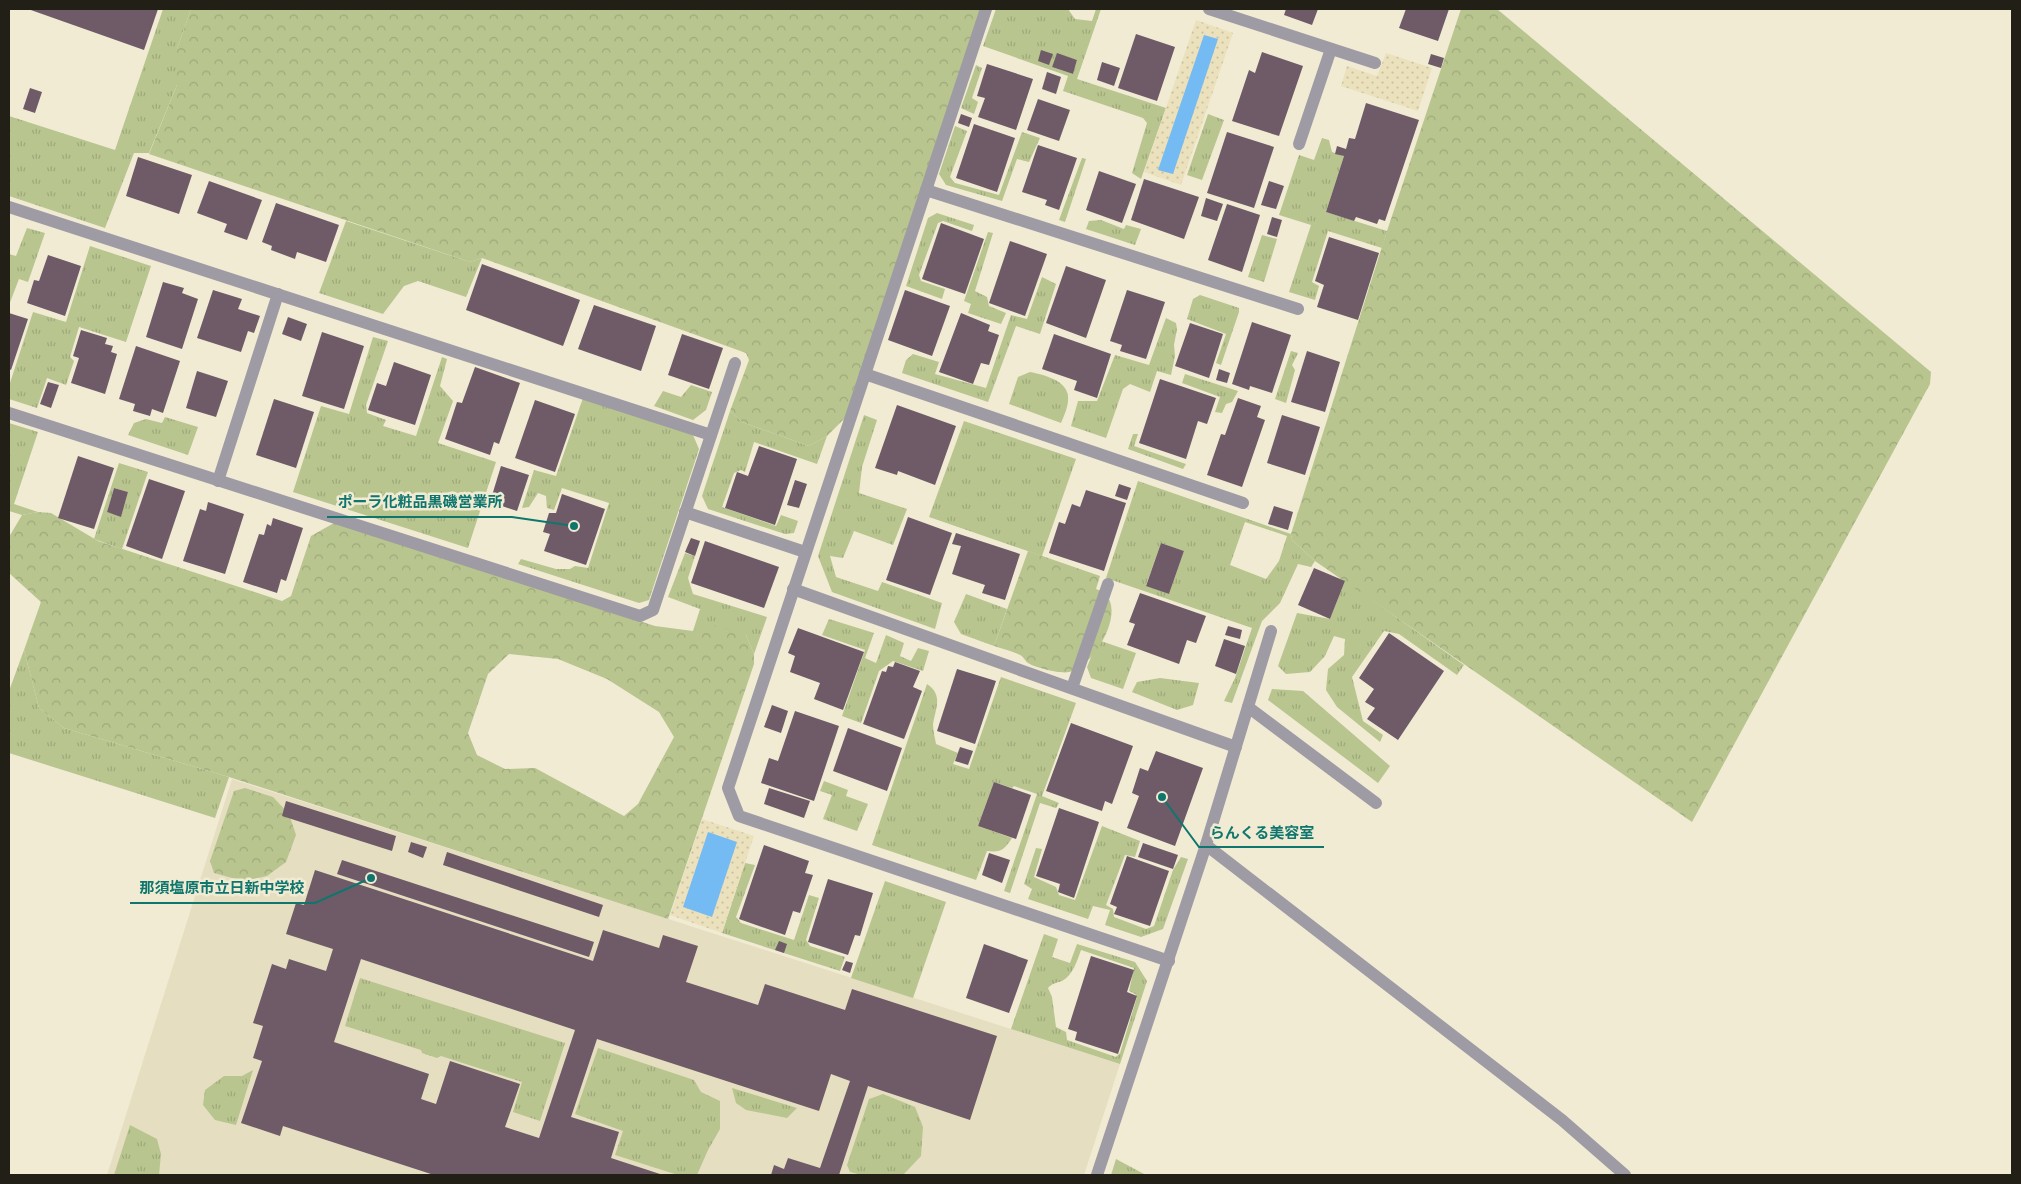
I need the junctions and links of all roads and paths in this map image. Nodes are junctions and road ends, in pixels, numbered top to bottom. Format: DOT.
graph roads {
  1 [pos="986,9"];
  2 [pos="1209,9"];
  3 [pos="1331,49"];
  4 [pos="1375,63"];
  5 [pos="1299,144"];
  6 [pos="926,190"];
  7 [pos="9,207"];
  8 [pos="278,294"];
  9 [pos="1298,309"];
  10 [pos="735,363"];
  11 [pos="865,374"];
  12 [pos="9,413"];
  13 [pos="710,435"];
  14 [pos="218,481"];
  15 [pos="1243,503"];
  16 [pos="685,512"];
  17 [pos="805,552"];
  18 [pos="1108,584"];
  19 [pos="793,589"];
  20 [pos="1271,631"];
  21 [pos="1072,688"];
  22 [pos="1248,707"];
  23 [pos="1236,747"];
  24 [pos="1376,803"];
  25 [pos="1206,845"];
  26 [pos="1169,961"];
  27 [pos="1097,1175"];
  28 [pos="1626,1175"];
  1 -- 6 [label="street"];
  2 -- 3 [label="street"];
  3 -- 4 [label="street"];
  3 -- 5 [label="street"];
  6 -- 9 [label="street"];
  6 -- 11 [label="street"];
  7 -- 8 [label="street"];
  8 -- 13 [label="street"];
  8 -- 14 [label="street"];
  10 -- 13 [label="street"];
  11 -- 15 [label="street"];
  11 -- 17 [label="street"];
  12 -- 14 [label="street"];
  13 -- 16 [label="street"];
  14 -- 16 [label="street"];
  16 -- 17 [label="street"];
  17 -- 19 [label="street"];
  18 -- 21 [label="street"];
  19 -- 21 [label="street"];
  19 -- 26 [label="street"];
  20 -- 22 [label="street"];
  21 -- 23 [label="street"];
  22 -- 23 [label="street"];
  22 -- 24 [label="street"];
  23 -- 25 [label="street"];
  25 -- 26 [label="street"];
  25 -- 28 [label="street"];
  26 -- 27 [label="street"];
}
